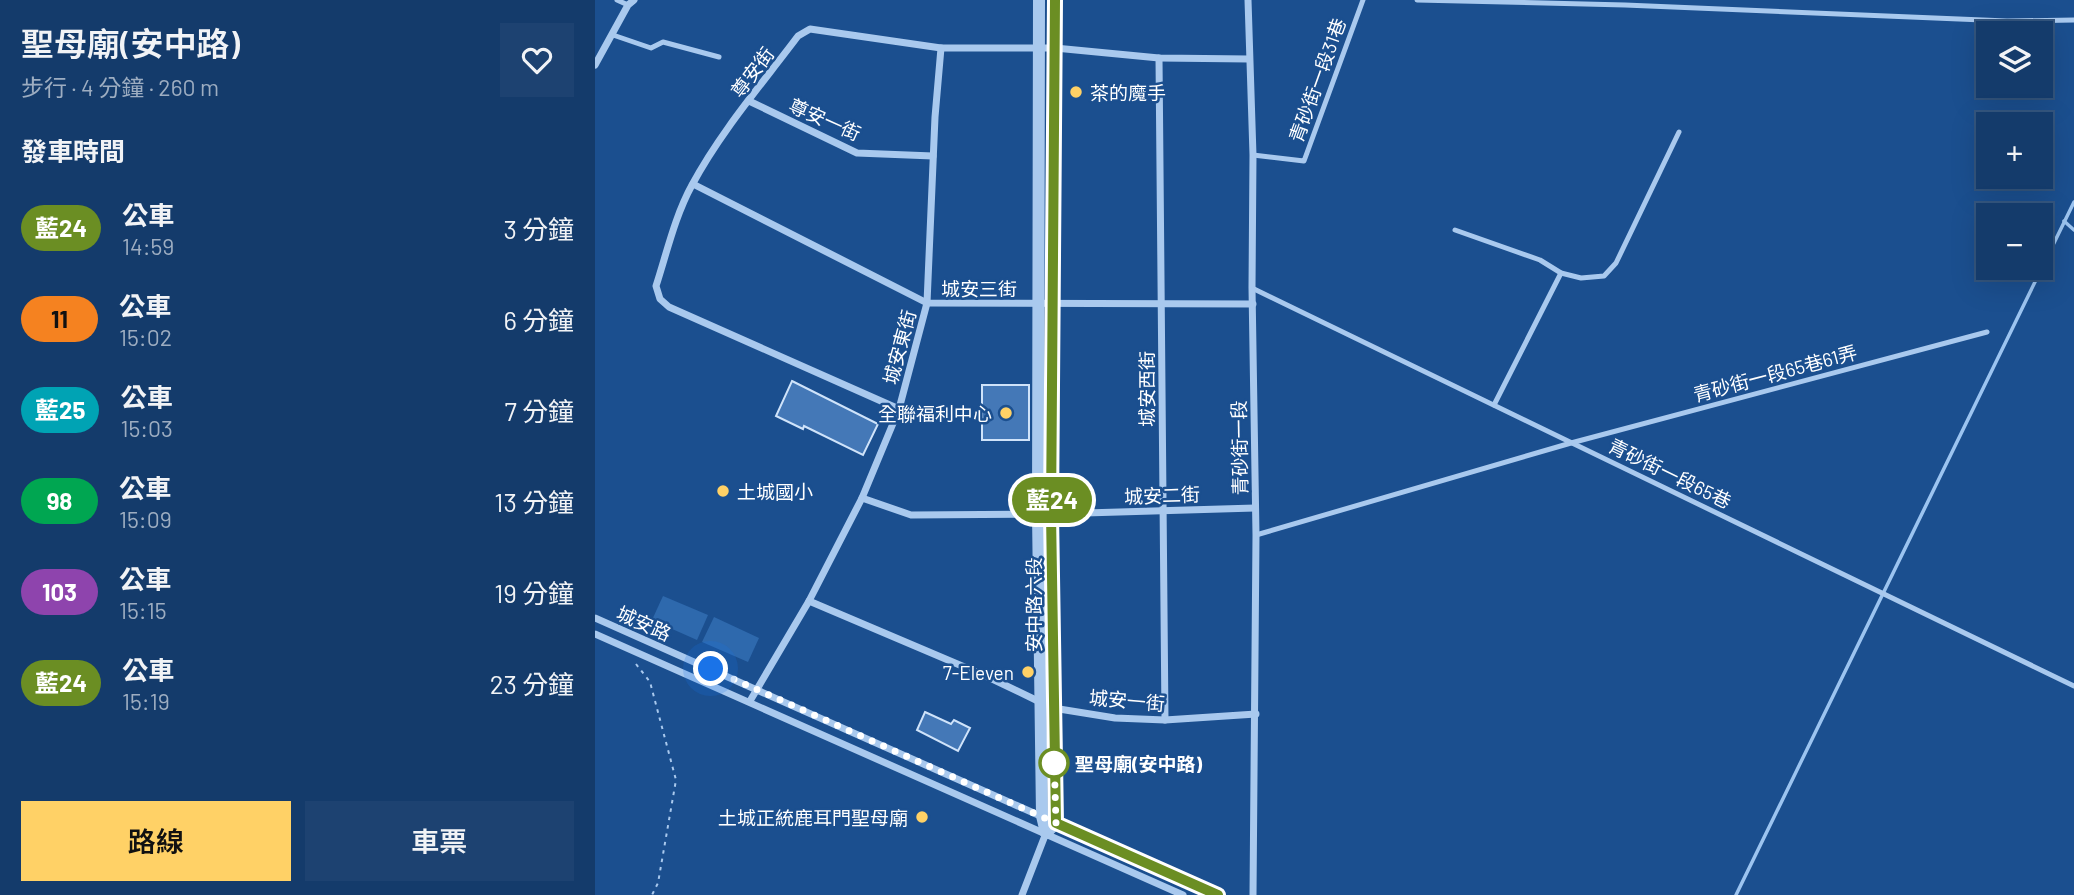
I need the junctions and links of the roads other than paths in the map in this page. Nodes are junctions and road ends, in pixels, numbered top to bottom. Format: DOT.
graph roads {
  1 [pos="617,0"];
  2 [pos="1039,0"];
  3 [pos="1055,0"];
  4 [pos="1248,0"];
  5 [pos="1363,0"];
  6 [pos="1416,0"];
  7 [pos="631,3"];
  8 [pos="2074,20"];
  9 [pos="613,35"];
  10 [pos="941,48"];
  11 [pos="1039,48"];
  12 [pos="1055,48"];
  13 [pos="719,57"];
  14 [pos="1160,58"];
  15 [pos="1249,58"];
  16 [pos="595,65"];
  17 [pos="749,101"];
  18 [pos="1679,132"];
  19 [pos="1253,155"];
  20 [pos="933,156"];
  21 [pos="692,184"];
  22 [pos="1455,230"];
  23 [pos="1561,273"];
  24 [pos="1252,288"];
  25 [pos="927,303"];
  26 [pos="1037,304"];
  27 [pos="1053,304"];
  28 [pos="1161,304"];
  29 [pos="1252,304"];
  30 [pos="1987,332"];
  31 [pos="1494,405"];
  32 [pos="899,409"];
  33 [pos="1571,443"];
  34 [pos="862,498"];
  35 [pos="1255,508"];
  36 [pos="1162,511"];
  37 [pos="1038,514"];
  38 [pos="1051,514"];
  39 [pos="1256,535"];
  40 [pos="809,601"];
  41 [pos="595,618"];
  42 [pos="595,634"];
  43 [pos="2074,686"];
  44 [pos="757,690"];
  45 [pos="750,702"];
  46 [pos="1040,702"];
  47 [pos="1053,708"];
  48 [pos="1256,714"];
  49 [pos="1165,720"];
  50 [pos="1042,816"];
  51 [pos="1056,823"];
  52 [pos="1046,833"];
  53 [pos="1170,892"];
  54 [pos="1022,895"];
  55 [pos="1183,895"];
  56 [pos="1218,895"];
  57 [pos="1253,895"];
  1 -- 7 [label="lane"];
  2 -- 11 [label="street, 安中路六段"];
  3 -- 12 [label="street, 安中路六段"];
  4 -- 15 [label="street, 青砂街一段"];
  5 -- 19 [label="lane, 青砂街一段31巷"];
  6 -- 8 [label="lane"];
  7 -- 9 [label="street"];
  9 -- 13 [label="lane"];
  9 -- 16 [label="street"];
  10 -- 11 [label="street, 尊安街"];
  10 -- 17 [label="street, 尊安街"];
  10 -- 20 [label="street, 城安東街"];
  11 -- 12 [label="street, 尊安街"];
  11 -- 26 [label="street, 安中路六段"];
  12 -- 14 [label="street, 尊安街"];
  12 -- 27 [label="street, 安中路六段"];
  14 -- 15 [label="street, 尊安街"];
  14 -- 28 [label="street, 城安西街"];
  15 -- 19 [label="street, 青砂街一段"];
  17 -- 20 [label="street, 尊安一街"];
  17 -- 21 [label="street, 尊安街"];
  18 -- 23 [label="lane"];
  19 -- 24 [label="street, 青砂街一段"];
  20 -- 25 [label="street, 城安東街"];
  21 -- 25 [label="street, 城安三街"];
  21 -- 32 [label="street, 尊安街"];
  22 -- 23 [label="lane"];
  23 -- 31 [label="lane"];
  24 -- 29 [label="street, 青砂街一段"];
  24 -- 31 [label="lane, 青砂街一段65巷"];
  25 -- 26 [label="street, 城安三街"];
  25 -- 32 [label="street, 城安東街"];
  26 -- 27 [label="street, 城安三街"];
  26 -- 37 [label="street, 安中路六段"];
  27 -- 28 [label="street, 城安三街"];
  27 -- 38 [label="street, 安中路六段"];
  28 -- 29 [label="street, 城安三街"];
  28 -- 36 [label="street, 城安西街"];
  29 -- 35 [label="street, 青砂街一段"];
  30 -- 33 [label="lane, 青砂街一段65巷61弄"];
  31 -- 33 [label="lane, 青砂街一段65巷"];
  32 -- 34 [label="street, 城安東街"];
  33 -- 39 [label="lane, 青砂街一段65巷61弄"];
  33 -- 43 [label="lane, 青砂街一段65巷"];
  34 -- 37 [label="street, 城安二街"];
  34 -- 40 [label="street, 城安東街"];
  35 -- 36 [label="street, 城安二街"];
  35 -- 39 [label="street, 青砂街一段"];
  36 -- 38 [label="street, 城安二街"];
  36 -- 49 [label="street, 城安西街"];
  37 -- 38 [label="street, 城安二街"];
  37 -- 46 [label="street, 安中路六段"];
  38 -- 47 [label="street, 安中路六段"];
  39 -- 48 [label="street, 青砂街一段"];
  40 -- 44 [label="street, 城安東街"];
  40 -- 46 [label="street, 城安一街"];
  41 -- 44 [label="street, 城安路"];
  42 -- 45 [label="street, 城安路"];
  44 -- 45 [label="street, 城安東街"];
  44 -- 50 [label="street, 城安路"];
  45 -- 52 [label="street, 城安路"];
  46 -- 47 [label="street, 城安一街"];
  46 -- 50 [label="street, 安中路六段"];
  47 -- 49 [label="street, 城安一街"];
  47 -- 51 [label="street, 安中路六段"];
  48 -- 49 [label="street, 城安一街"];
  48 -- 57 [label="street, 青砂街一段"];
  50 -- 51 [label="street, 城安路"];
  50 -- 52 [label="street, 安中路六段"];
  51 -- 52 [label="street"];
  51 -- 56 [label="street, 城安路"];
  52 -- 53 [label="street, 城安路"];
  52 -- 54 [label="street"];
  53 -- 55 [label="street, 城安路"];
}
